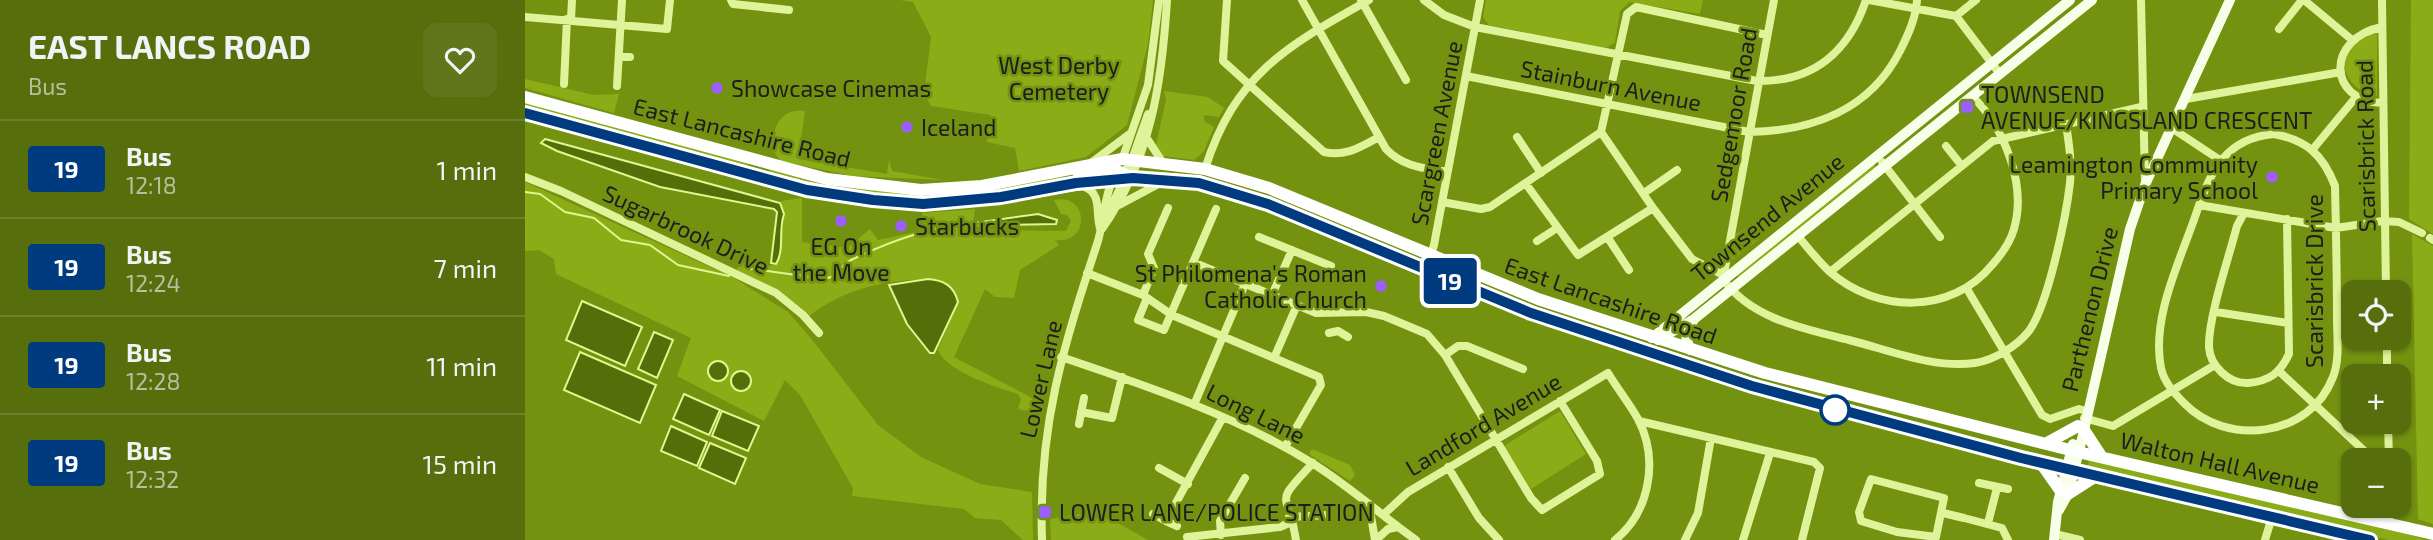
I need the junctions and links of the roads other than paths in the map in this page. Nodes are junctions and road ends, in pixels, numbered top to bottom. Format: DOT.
graph roads {
  1 [pos="572,0"];
  2 [pos="622,0"];
  3 [pos="670,0"];
  4 [pos="731,0"];
  5 [pos="1159,0"];
  6 [pos="1167,0"];
  7 [pos="1227,0"];
  8 [pos="1302,0"];
  9 [pos="1423,0"];
  10 [pos="1480,0"];
  11 [pos="1774,0"];
  12 [pos="1867,0"];
  13 [pos="1976,0"];
  14 [pos="2070,0"];
  15 [pos="2092,0"];
  16 [pos="2141,0"];
  17 [pos="2230,0"];
  18 [pos="2303,0"];
  19 [pos="2382,0"];
  20 [pos="1365,1"];
  21 [pos="1917,4"];
  22 [pos="787,6"];
  23 [pos="1956,16"];
  24 [pos="525,17"];
  25 [pos="569,19"];
  26 [pos="621,22"];
  27 [pos="1475,26"];
  28 [pos="2382,27"];
  29 [pos="1318,29"];
  30 [pos="2279,29"];
  31 [pos="1767,35"];
  32 [pos="2351,39"];
  33 [pos="556,47"];
  34 [pos="566,48"];
  35 [pos="1619,54"];
  36 [pos="619,57"];
  37 [pos="630,57"];
  38 [pos="1992,63"];
  39 [pos="2341,72"];
  40 [pos="2000,74"];
  41 [pos="1466,76"];
  42 [pos="1406,80"];
  43 [pos="1758,81"];
  44 [pos="564,84"];
  45 [pos="1247,84"];
  46 [pos="617,86"];
  47 [pos="1157,89"];
  48 [pos="525,97"];
  49 [pos="1973,97"];
  50 [pos="2356,97"];
  51 [pos="2186,99"];
  52 [pos="2382,103"];
  53 [pos="1608,104"];
  54 [pos="2141,107"];
  55 [pos="525,113"];
  56 [pos="2066,124"];
  57 [pos="2173,129"];
  58 [pos="1133,130"];
  59 [pos="1601,132"];
  60 [pos="1749,132"];
  61 [pos="1379,137"];
  62 [pos="1517,137"];
  63 [pos="2003,139"];
  64 [pos="1148,140"];
  65 [pos="1946,146"];
  66 [pos="2313,149"];
  67 [pos="1877,156"];
  68 [pos="2220,160"];
  69 [pos="1163,163"];
  70 [pos="1088,164"];
  71 [pos="1886,166"];
  72 [pos="1962,166"];
  73 [pos="1127,169"];
  74 [pos="1205,169"];
  75 [pos="1677,170"];
  76 [pos="1447,172"];
  77 [pos="1541,173"];
  78 [pos="525,177"];
  79 [pos="1166,180"];
  80 [pos="1076,183"];
  81 [pos="1526,184"];
  82 [pos="982,186"];
  83 [pos="2145,186"];
  84 [pos="1227,190"];
  85 [pos="1644,193"];
  86 [pos="1442,202"];
  87 [pos="1915,203"];
  88 [pos="1119,205"];
  89 [pos="2199,205"];
  90 [pos="1168,208"];
  91 [pos="1653,208"];
  92 [pos="1216,209"];
  93 [pos="2244,213"];
  94 [pos="2287,219"];
  95 [pos="2385,221"];
  96 [pos="1557,228"];
  97 [pos="2336,228"];
  98 [pos="1101,231"];
  99 [pos="1798,236"];
  100 [pos="1259,237"];
  101 [pos="1940,237"];
  102 [pos="2428,237"];
  103 [pos="1608,238"];
  104 [pos="1537,242"];
  105 [pos="1292,250"];
  106 [pos="1430,257"];
  107 [pos="1195,263"];
  108 [pos="1331,266"];
  109 [pos="1629,270"];
  110 [pos="1426,271"];
  111 [pos="1830,272"];
  112 [pos="1087,273"];
  113 [pos="1723,277"];
  114 [pos="2386,280"];
  115 [pos="1245,284"];
  116 [pos="1966,289"];
  117 [pos="1730,290"];
  118 [pos="1272,295"];
  119 [pos="1145,297"];
  120 [pos="1297,306"];
  121 [pos="2216,312"];
  122 [pos="1336,314"];
  123 [pos="1172,315"];
  124 [pos="1693,318"];
  125 [pos="2288,323"];
  126 [pos="819,333"];
  127 [pos="1223,336"];
  128 [pos="1348,337"];
  129 [pos="1654,340"];
  130 [pos="1639,349"];
  131 [pos="1690,350"];
  132 [pos="2004,352"];
  133 [pos="1445,355"];
  134 [pos="1661,356"];
  135 [pos="1061,357"];
  136 [pos="1274,358"];
  137 [pos="2215,365"];
  138 [pos="1523,369"];
  139 [pos="2280,372"];
  140 [pos="1122,377"];
  141 [pos="2171,390"];
  142 [pos="1084,398"];
  143 [pos="1560,401"];
  144 [pos="2316,404"];
  145 [pos="1194,405"];
  146 [pos="1081,412"];
  147 [pos="1223,417"];
  148 [pos="1639,421"];
  149 [pos="2083,421"];
  150 [pos="1079,424"];
  151 [pos="1711,438"];
  152 [pos="1496,439"];
  153 [pos="2047,443"];
  154 [pos="1285,447"];
  155 [pos="2362,448"];
  156 [pos="2075,451"];
  157 [pos="1770,453"];
  158 [pos="2101,456"];
  159 [pos="1313,463"];
  160 [pos="2041,463"];
  161 [pos="1448,467"];
  162 [pos="1160,468"];
  163 [pos="2070,469"];
  164 [pos="2096,476"];
  165 [pos="1245,478"];
  166 [pos="1979,483"];
  167 [pos="1188,484"];
  168 [pos="1997,488"];
  169 [pos="2008,489"];
  170 [pos="2064,492"];
  171 [pos="1369,504"];
  172 [pos="1943,513"];
  173 [pos="1153,514"];
  174 [pos="1328,515"];
  175 [pos="1383,515"];
  176 [pos="2271,517"];
  177 [pos="2389,518"];
  178 [pos="1290,520"];
  179 [pos="1167,521"];
  180 [pos="1988,523"];
  181 [pos="2389,523"];
  182 [pos="1177,526"];
  183 [pos="1398,527"];
  184 [pos="2433,534"];
  185 [pos="1221,535"];
  186 [pos="1247,535"];
  187 [pos="1896,536"];
  188 [pos="2338,536"];
  189 [pos="1187,537"];
  190 [pos="2055,537"];
  191 [pos="1205,539"];
  192 [pos="1042,540"];
  193 [pos="1296,540"];
  194 [pos="1376,540"];
  195 [pos="1416,540"];
  196 [pos="1499,540"];
  197 [pos="1615,540"];
  198 [pos="1685,540"];
  199 [pos="1743,540"];
  200 [pos="1802,540"];
  201 [pos="2008,540"];
  202 [pos="2080,540"];
  203 [pos="2265,540"];
  204 [pos="2369,540"];
  1 -- 25 [label="street"];
  2 -- 26 [label="street"];
  3 -- 26 [label="street"];
  4 -- 22 [label="street"];
  5 -- 58 [label="street"];
  6 -- 47 [label="street"];
  7 -- 45 [label="street"];
  8 -- 29 [label="street"];
  9 -- 27 [label="street"];
  10 -- 27 [label="street, Scargreen Avenue"];
  11 -- 31 [label="street, Sedgemoor Road"];
  12 -- 21 [label="street"];
  12 -- 43 [label="street"];
  13 -- 23 [label="street"];
  14 -- 38 [label="main road, Townsend Avenue"];
  15 -- 40 [label="main road, Townsend Avenue"];
  16 -- 54 [label="street, Parthenon Drive"];
  17 -- 51 [label="main road"];
  18 -- 30 [label="street"];
  18 -- 32 [label="street"];
  19 -- 28 [label="street, Scarisbrick Road"];
  20 -- 29 [label="street"];
  20 -- 42 [label="street"];
  21 -- 23 [label="street"];
  21 -- 60 [label="street, Stainburn Avenue"];
  23 -- 38 [label="street"];
  24 -- 25 [label="street"];
  25 -- 26 [label="street"];
  25 -- 34 [label="street"];
  26 -- 36 [label="street"];
  27 -- 35 [label="street"];
  27 -- 41 [label="street, Scargreen Avenue"];
  28 -- 32 [label="street"];
  28 -- 52 [label="street, Scarisbrick Road"];
  29 -- 45 [label="street"];
  29 -- 61 [label="street"];
  31 -- 35 [label="street"];
  31 -- 43 [label="street, Sedgemoor Road"];
  32 -- 39 [label="street"];
  33 -- 34 [label="street"];
  34 -- 44 [label="street"];
  35 -- 43 [label="street"];
  35 -- 53 [label="street"];
  36 -- 37 [label="street"];
  36 -- 46 [label="street"];
  38 -- 40 [label="street"];
  38 -- 67 [label="main road, Townsend Avenue"];
  39 -- 50 [label="street"];
  39 -- 51 [label="street"];
  40 -- 49 [label="main road, Townsend Avenue"];
  41 -- 53 [label="street, Stainburn Avenue"];
  41 -- 76 [label="street, Scargreen Avenue"];
  43 -- 60 [label="street, Sedgemoor Road"];
  45 -- 61 [label="street"];
  45 -- 74 [label="street"];
  47 -- 64 [label="street"];
  47 -- 73 [label="street"];
  48 -- 82 [label="highway, East Lancashire Road"];
  49 -- 63 [label="street"];
  49 -- 71 [label="main road, Townsend Avenue"];
  50 -- 52 [label="street"];
  50 -- 66 [label="street"];
  51 -- 57 [label="main road"];
  52 -- 95 [label="street, Scarisbrick Road"];
  53 -- 59 [label="street"];
  53 -- 60 [label="street, Stainburn Avenue"];
  54 -- 56 [label="street"];
  54 -- 83 [label="street, Parthenon Drive"];
  55 -- 80 [label="highway, East Lancashire Road"];
  56 -- 63 [label="street"];
  56 -- 132 [label="street"];
  57 -- 68 [label="street"];
  57 -- 83 [label="main road"];
  58 -- 70 [label="street"];
  58 -- 73 [label="street"];
  59 -- 77 [label="street"];
  59 -- 85 [label="street"];
  60 -- 113 [label="street, Sedgemoor Road"];
  61 -- 76 [label="street"];
  62 -- 77 [label="street"];
  63 -- 72 [label="street"];
  63 -- 116 [label="street"];
  64 -- 69 [label="street"];
  64 -- 73 [label="street"];
  65 -- 72 [label="street"];
  66 -- 68 [label="street, Scarisbrick Drive"];
  66 -- 97 [label="street, Scarisbrick Drive"];
  67 -- 71 [label="street, Townsend Avenue"];
  67 -- 113 [label="main road, Townsend Avenue"];
  68 -- 89 [label="street, Scarisbrick Drive"];
  69 -- 73 [label="highway, East Lancashire Road"];
  69 -- 74 [label="highway, East Lancashire Road"];
  70 -- 73 [label="highway, East Lancashire Road"];
  70 -- 82 [label="highway, East Lancashire Road"];
  71 -- 87 [label="street, Townsend Avenue"];
  71 -- 99 [label="main road, Townsend Avenue"];
  72 -- 87 [label="street"];
  73 -- 79 [label="highway, East Lancashire Road"];
  73 -- 80 [label="highway, East Lancashire Road"];
  73 -- 82 [label="highway"];
  73 -- 84 [label="highway"];
  73 -- 88 [label="street, Lower Lane"];
  73 -- 98 [label="street"];
  74 -- 106 [label="highway, East Lancashire Road"];
  75 -- 85 [label="street"];
  76 -- 86 [label="street, Scargreen Avenue"];
  77 -- 81 [label="street"];
  78 -- 126 [label="street, Sugarbrook Drive"];
  79 -- 84 [label="highway, East Lancashire Road"];
  79 -- 88 [label="street"];
  80 -- 98 [label="street"];
  81 -- 86 [label="street"];
  81 -- 96 [label="street"];
  83 -- 149 [label="main road, Parthenon Drive"];
  84 -- 110 [label="highway, East Lancashire Road"];
  85 -- 91 [label="street"];
  86 -- 106 [label="street, Scargreen Avenue"];
  87 -- 101 [label="street, Townsend Avenue"];
  87 -- 111 [label="street"];
  88 -- 98 [label="street, Lower Lane"];
  89 -- 93 [label="street"];
  89 -- 141 [label="street, Scarisbrick Drive"];
  90 -- 119 [label="street"];
  91 -- 103 [label="street"];
  91 -- 113 [label="street"];
  92 -- 107 [label="street"];
  93 -- 94 [label="street"];
  93 -- 121 [label="street"];
  94 -- 97 [label="street"];
  94 -- 125 [label="street"];
  95 -- 97 [label="street"];
  95 -- 102 [label="street"];
  95 -- 114 [label="street, Scarisbrick Road"];
  96 -- 103 [label="street"];
  96 -- 104 [label="street"];
  97 -- 144 [label="street, Scarisbrick Drive"];
  98 -- 112 [label="street, Lower Lane"];
  99 -- 111 [label="street"];
  99 -- 117 [label="main road, Townsend Avenue"];
  100 -- 105 [label="street"];
  103 -- 109 [label="street"];
  105 -- 108 [label="street"];
  105 -- 118 [label="street"];
  106 -- 110 [label="street, Scargreen Avenue"];
  106 -- 129 [label="highway, East Lancashire Road"];
  107 -- 115 [label="street"];
  107 -- 123 [label="street"];
  110 -- 130 [label="highway, East Lancashire Road"];
  111 -- 116 [label="street"];
  112 -- 119 [label="street"];
  112 -- 135 [label="street, Lower Lane"];
  113 -- 117 [label="street"];
  113 -- 129 [label="main road, Townsend Avenue"];
  115 -- 118 [label="street"];
  115 -- 127 [label="street"];
  116 -- 132 [label="street"];
  117 -- 124 [label="main road, Townsend Avenue"];
  117 -- 132 [label="street"];
  118 -- 120 [label="street"];
  119 -- 123 [label="street"];
  119 -- 123 [label="street"];
  120 -- 122 [label="street"];
  120 -- 136 [label="street"];
  121 -- 125 [label="street"];
  121 -- 137 [label="street"];
  122 -- 128 [label="street"];
  122 -- 133 [label="street"];
  123 -- 127 [label="street"];
  124 -- 129 [label="main road, Townsend Avenue"];
  124 -- 131 [label="main road"];
  125 -- 139 [label="street"];
  127 -- 136 [label="street"];
  127 -- 145 [label="street"];
  129 -- 130 [label="highway"];
  129 -- 131 [label="highway, East Lancashire Road"];
  129 -- 134 [label="highway"];
  130 -- 134 [label="highway, East Lancashire Road"];
  131 -- 153 [label="highway, East Lancashire Road"];
  132 -- 149 [label="street"];
  133 -- 138 [label="street"];
  133 -- 152 [label="street"];
  134 -- 160 [label="highway, East Lancashire Road"];
  135 -- 140 [label="street, Long Lane"];
  135 -- 192 [label="street, Lower Lane"];
  136 -- 154 [label="street"];
  137 -- 139 [label="street"];
  137 -- 141 [label="street"];
  139 -- 144 [label="street"];
  140 -- 145 [label="street, Long Lane"];
  140 -- 146 [label="street"];
  141 -- 144 [label="street, Scarisbrick Drive"];
  141 -- 149 [label="street"];
  142 -- 146 [label="street"];
  143 -- 148 [label="street, Landford Avenue"];
  143 -- 152 [label="street, Landford Avenue"];
  143 -- 152 [label="street"];
  144 -- 155 [label="street"];
  145 -- 147 [label="street, Long Lane"];
  146 -- 150 [label="street"];
  147 -- 154 [label="street, Long Lane"];
  147 -- 167 [label="street"];
  148 -- 151 [label="street"];
  148 -- 197 [label="street"];
  149 -- 153 [label="highway"];
  149 -- 156 [label="main road, Parthenon Drive"];
  149 -- 158 [label="highway"];
  151 -- 157 [label="street"];
  151 -- 198 [label="street"];
  152 -- 161 [label="street, Landford Avenue"];
  153 -- 156 [label="highway, East Lancashire Road"];
  154 -- 159 [label="street, Long Lane"];
  156 -- 158 [label="highway, Walton Hall Avenue"];
  156 -- 163 [label="main road, Parthenon Drive"];
  157 -- 199 [label="street"];
  157 -- 200 [label="street"];
  158 -- 181 [label="highway, Walton Hall Avenue"];
  159 -- 171 [label="street, Long Lane"];
  159 -- 178 [label="street"];
  160 -- 163 [label="highway, East Lancashire Road"];
  160 -- 170 [label="highway"];
  161 -- 175 [label="street, Landford Avenue"];
  161 -- 196 [label="street"];
  162 -- 167 [label="street"];
  163 -- 164 [label="highway, Walton Hall Avenue"];
  163 -- 170 [label="main road, Parthenon Drive"];
  164 -- 170 [label="highway"];
  164 -- 176 [label="highway, Walton Hall Avenue"];
  165 -- 185 [label="street"];
  166 -- 168 [label="street"];
  167 -- 179 [label="street"];
  168 -- 169 [label="street"];
  168 -- 180 [label="street"];
  170 -- 190 [label="main road, Parthenon Drive"];
  171 -- 175 [label="street, Long Lane"];
  171 -- 194 [label="street"];
  172 -- 180 [label="street"];
  172 -- 187 [label="street"];
  172 -- 187 [label="street"];
  173 -- 179 [label="street"];
  174 -- 178 [label="street"];
  175 -- 183 [label="street, Long Lane"];
  176 -- 188 [label="highway, Walton Hall Avenue"];
  176 -- 203 [label="street"];
  177 -- 181 [label="street"];
  178 -- 186 [label="street"];
  178 -- 193 [label="street"];
  179 -- 182 [label="street"];
  180 -- 201 [label="street"];
  181 -- 184 [label="highway, Walton Hall Avenue"];
  183 -- 194 [label="street"];
  183 -- 195 [label="street, Long Lane"];
  185 -- 186 [label="street"];
  185 -- 191 [label="street"];
  188 -- 204 [label="highway, Walton Hall Avenue"];
  189 -- 191 [label="street"];
  190 -- 202 [label="street"];
}
